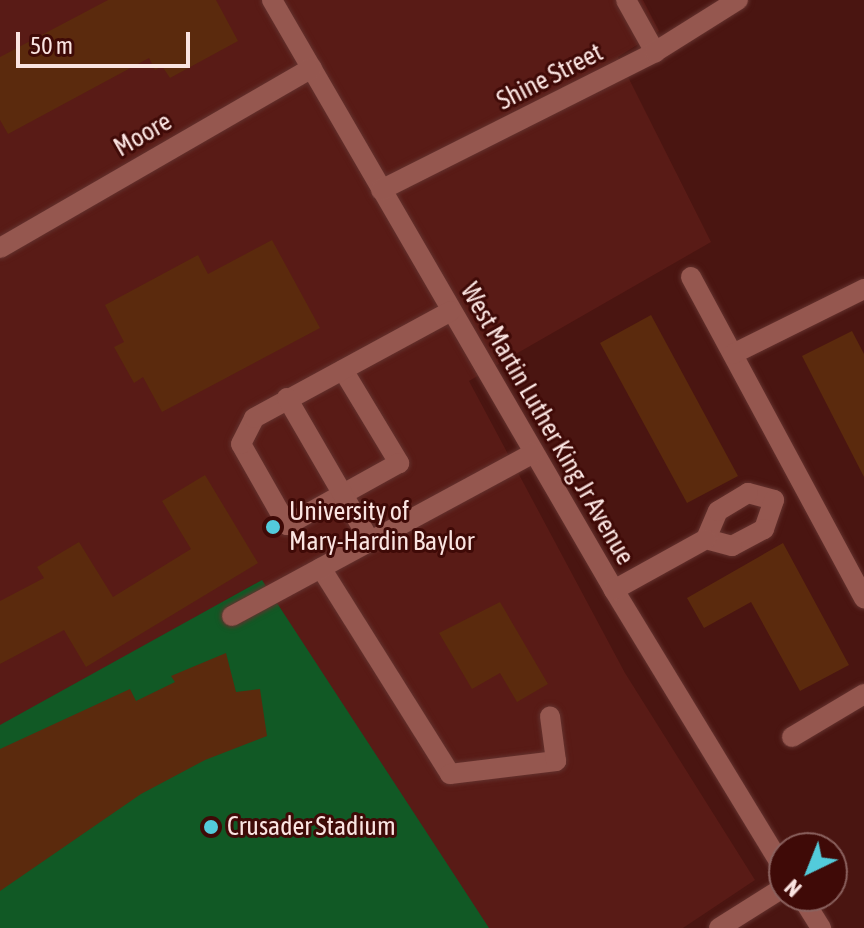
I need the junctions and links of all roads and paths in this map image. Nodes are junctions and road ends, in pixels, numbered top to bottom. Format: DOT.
graph roads {
  1 [pos="272,0"];
  2 [pos="626,0"];
  3 [pos="738,0"];
  4 [pos="655,52"];
  5 [pos="312,68"];
  6 [pos="381,190"];
  7 [pos="0,248"];
  8 [pos="691,277"];
  9 [pos="864,289"];
  10 [pos="451,311"];
  11 [pos="733,354"];
  12 [pos="343,370"];
  13 [pos="287,398"];
  14 [pos="533,453"];
  15 [pos="803,481"];
  16 [pos="343,494"];
  17 [pos="774,500"];
  18 [pos="706,539"];
  19 [pos="370,541"];
  20 [pos="321,568"];
  21 [pos="857,568"];
  22 [pos="614,590"];
  23 [pos="864,598"];
  24 [pos="232,616"];
  25 [pos="864,694"];
  26 [pos="550,716"];
  27 [pos="792,737"];
  28 [pos="768,844"];
  29 [pos="768,897"];
  30 [pos="719,928"];
  1 -- 5 [label="street, West Martin Luther King Jr Avenue"];
  2 -- 4 [label="street"];
  3 -- 4 [label="street, Shine Street"];
  4 -- 6 [label="street, Shine Street"];
  5 -- 6 [label="street, West Martin Luther King Jr Avenue"];
  5 -- 7 [label="street, Moore"];
  6 -- 10 [label="street, West Martin Luther King Jr Avenue"];
  8 -- 11 [label="street"];
  9 -- 11 [label="street"];
  10 -- 12 [label="street"];
  10 -- 14 [label="street, West Martin Luther King Jr Avenue"];
  11 -- 15 [label="street"];
  12 -- 13 [label="street"];
  12 -- 16 [label="street"];
  13 -- 16 [label="street"];
  13 -- 16 [label="street"];
  14 -- 19 [label="street"];
  14 -- 22 [label="street, West Martin Luther King Jr Avenue"];
  15 -- 17 [label="street"];
  15 -- 21 [label="street"];
  16 -- 19 [label="street"];
  17 -- 18 [label="street"];
  17 -- 18 [label="street"];
  18 -- 22 [label="street"];
  19 -- 20 [label="street"];
  20 -- 24 [label="street"];
  20 -- 26 [label="street"];
  21 -- 23 [label="street"];
  22 -- 28 [label="street, West Martin Luther King Jr Avenue"];
  25 -- 27 [label="street"];
  29 -- 30 [label="street"];
}
